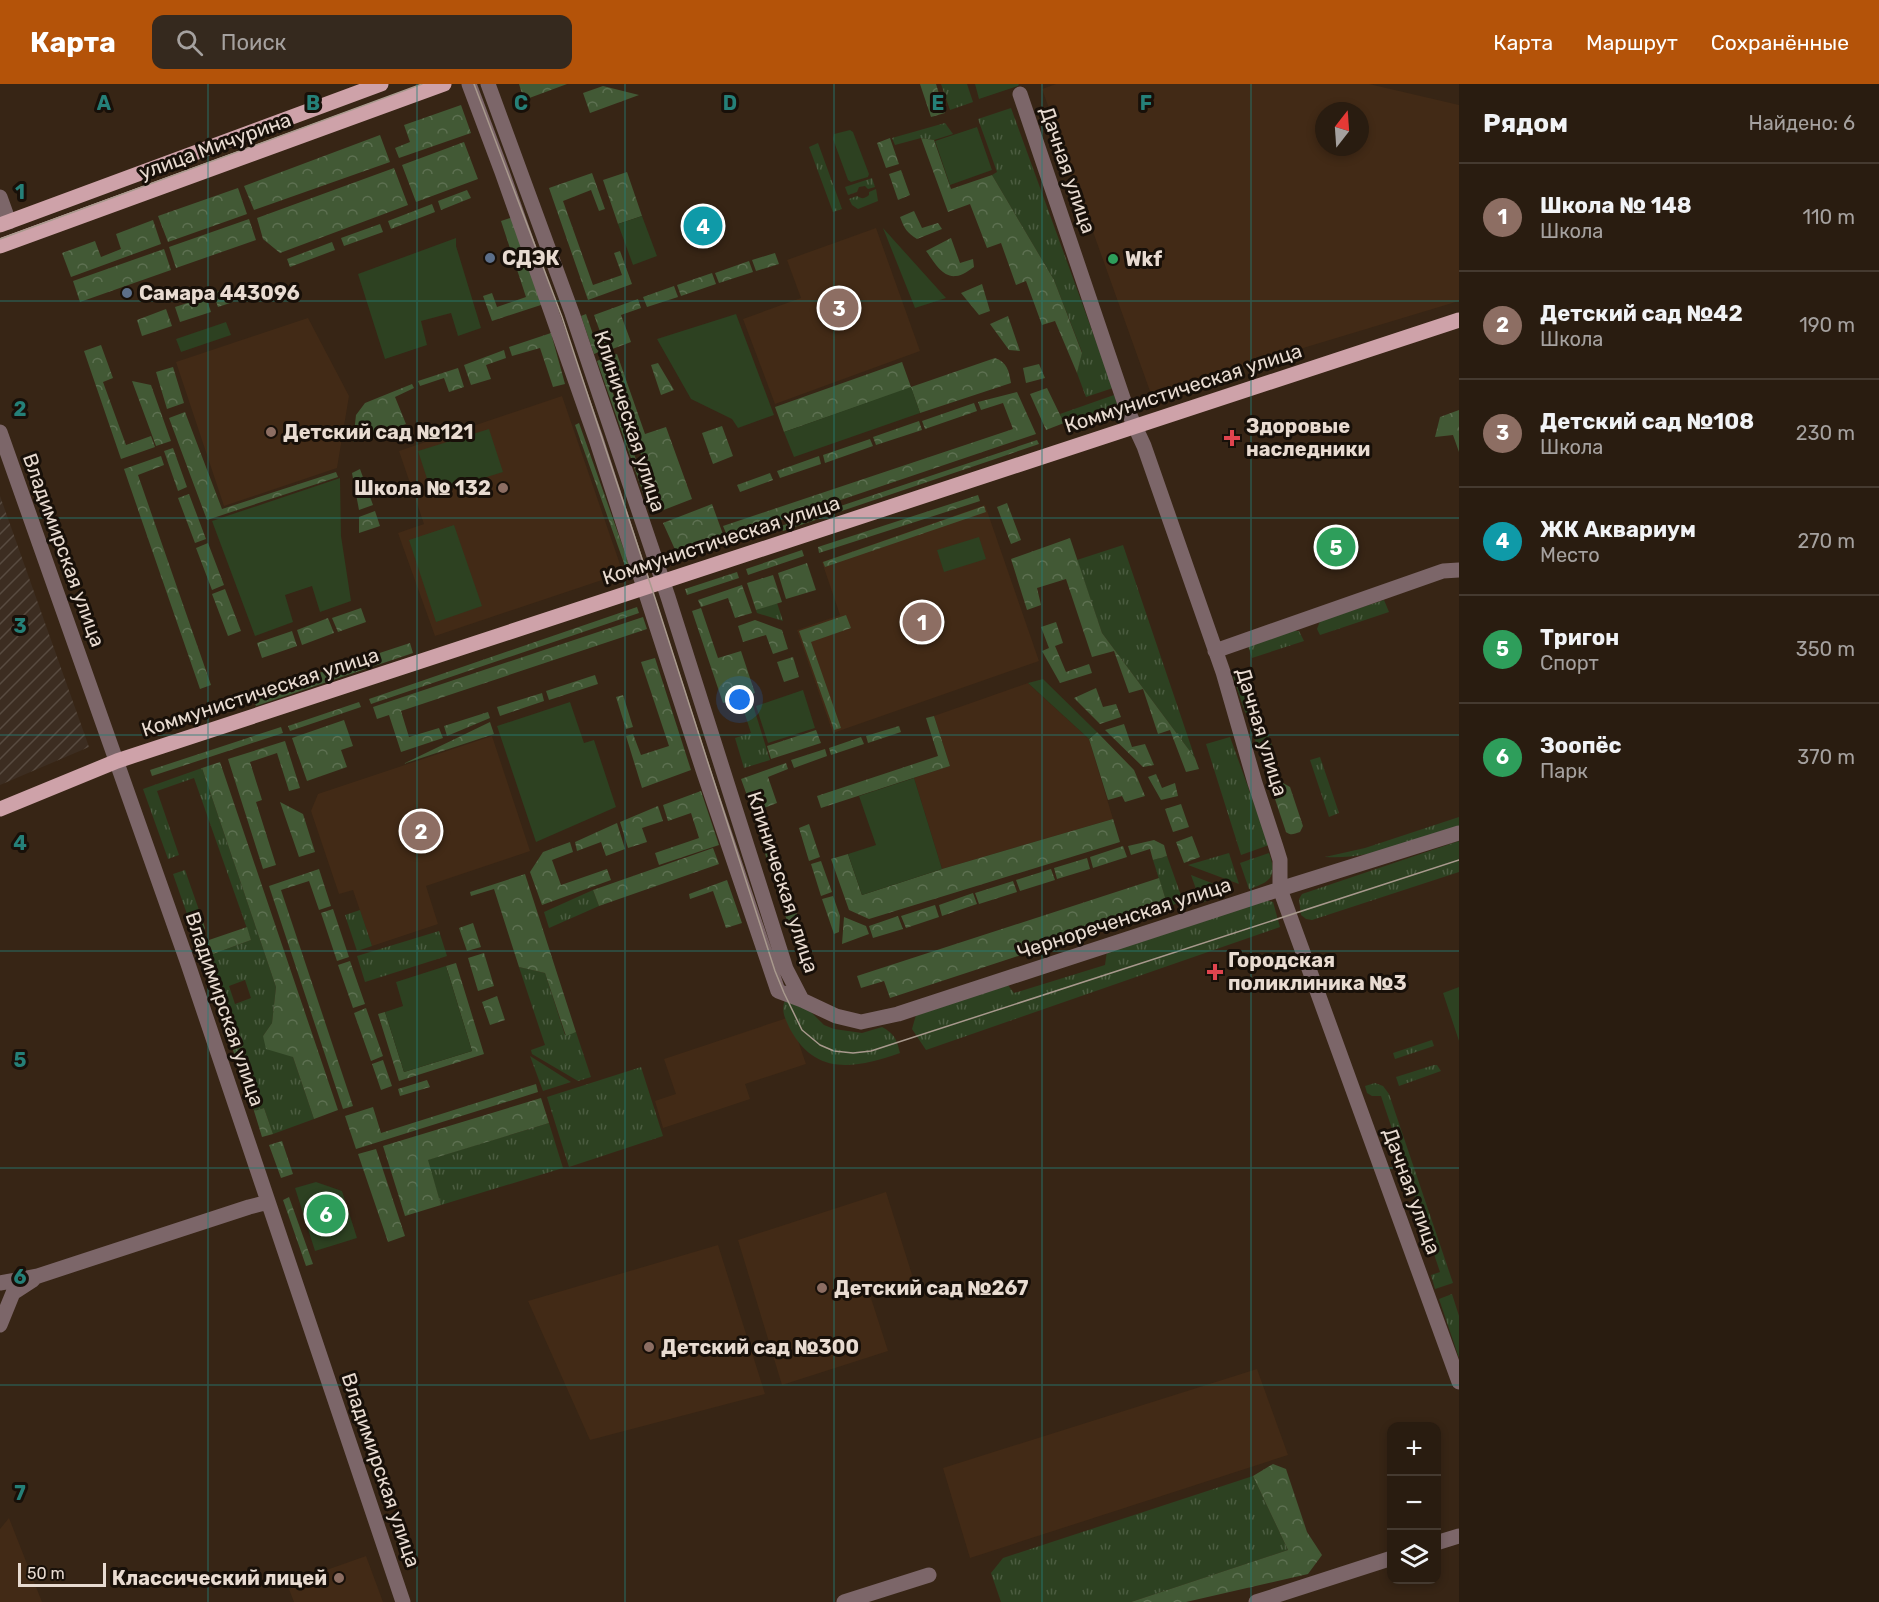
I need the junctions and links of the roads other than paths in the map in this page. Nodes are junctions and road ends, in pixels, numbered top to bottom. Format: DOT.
graph roads {
  1 [pos="381,84"];
  2 [pos="444,84"];
  3 [pos="469,84"];
  4 [pos="488,84"];
  5 [pos="1020,94"];
  6 [pos="0,197"];
  7 [pos="4,223"];
  8 [pos="0,246"];
  9 [pos="1459,320"];
  10 [pos="1136,426"];
  11 [pos="0,432"];
  12 [pos="1459,570"];
  13 [pos="662,582"];
  14 [pos="644,588"];
  15 [pos="1215,651"];
  16 [pos="117,761"];
  17 [pos="0,809"];
  18 [pos="1459,833"];
  19 [pos="1280,889"];
  20 [pos="802,1000"];
  21 [pos="268,1202"];
  22 [pos="38,1276"];
  23 [pos="0,1283"];
  24 [pos="0,1325"];
  25 [pos="1459,1382"];
  26 [pos="1459,1536"];
  27 [pos="1441,1542"];
  28 [pos="1387,1560"];
  29 [pos="929,1575"];
  30 [pos="403,1602"];
  31 [pos="844,1602"];
  32 [pos="1256,1602"];
  1 -- 7 [label="main road, улица Мичурина"];
  2 -- 8 [label="main road, улица Мичурина"];
  3 -- 14 [label="street, Клиническая улица"];
  4 -- 13 [label="street, Клиническая улица"];
  5 -- 10 [label="street, Дачная улица"];
  6 -- 7 [label="street"];
  9 -- 10 [label="main road, Коммунистическая улица"];
  10 -- 13 [label="main road, Коммунистическая улица"];
  10 -- 15 [label="street, Дачная улица"];
  11 -- 16 [label="street, Владимирская улица"];
  12 -- 15 [label="street"];
  13 -- 14 [label="main road, Коммунистическая улица"];
  13 -- 20 [label="street, Клиническая улица"];
  14 -- 16 [label="main road, Коммунистическая улица"];
  14 -- 20 [label="street, Клиническая улица"];
  15 -- 19 [label="street, Дачная улица"];
  16 -- 17 [label="main road, Коммунистическая улица"];
  16 -- 21 [label="street, Владимирская улица"];
  18 -- 19 [label="street, Чернореченская улица"];
  19 -- 20 [label="street, Чернореченская улица"];
  19 -- 25 [label="street, Дачная улица"];
  21 -- 22 [label="street"];
  21 -- 30 [label="street, Владимирская улица"];
  22 -- 23 [label="street"];
  22 -- 24 [label="street"];
  26 -- 27 [label="street"];
  28 -- 32 [label="street"];
  29 -- 31 [label="street"];
}
